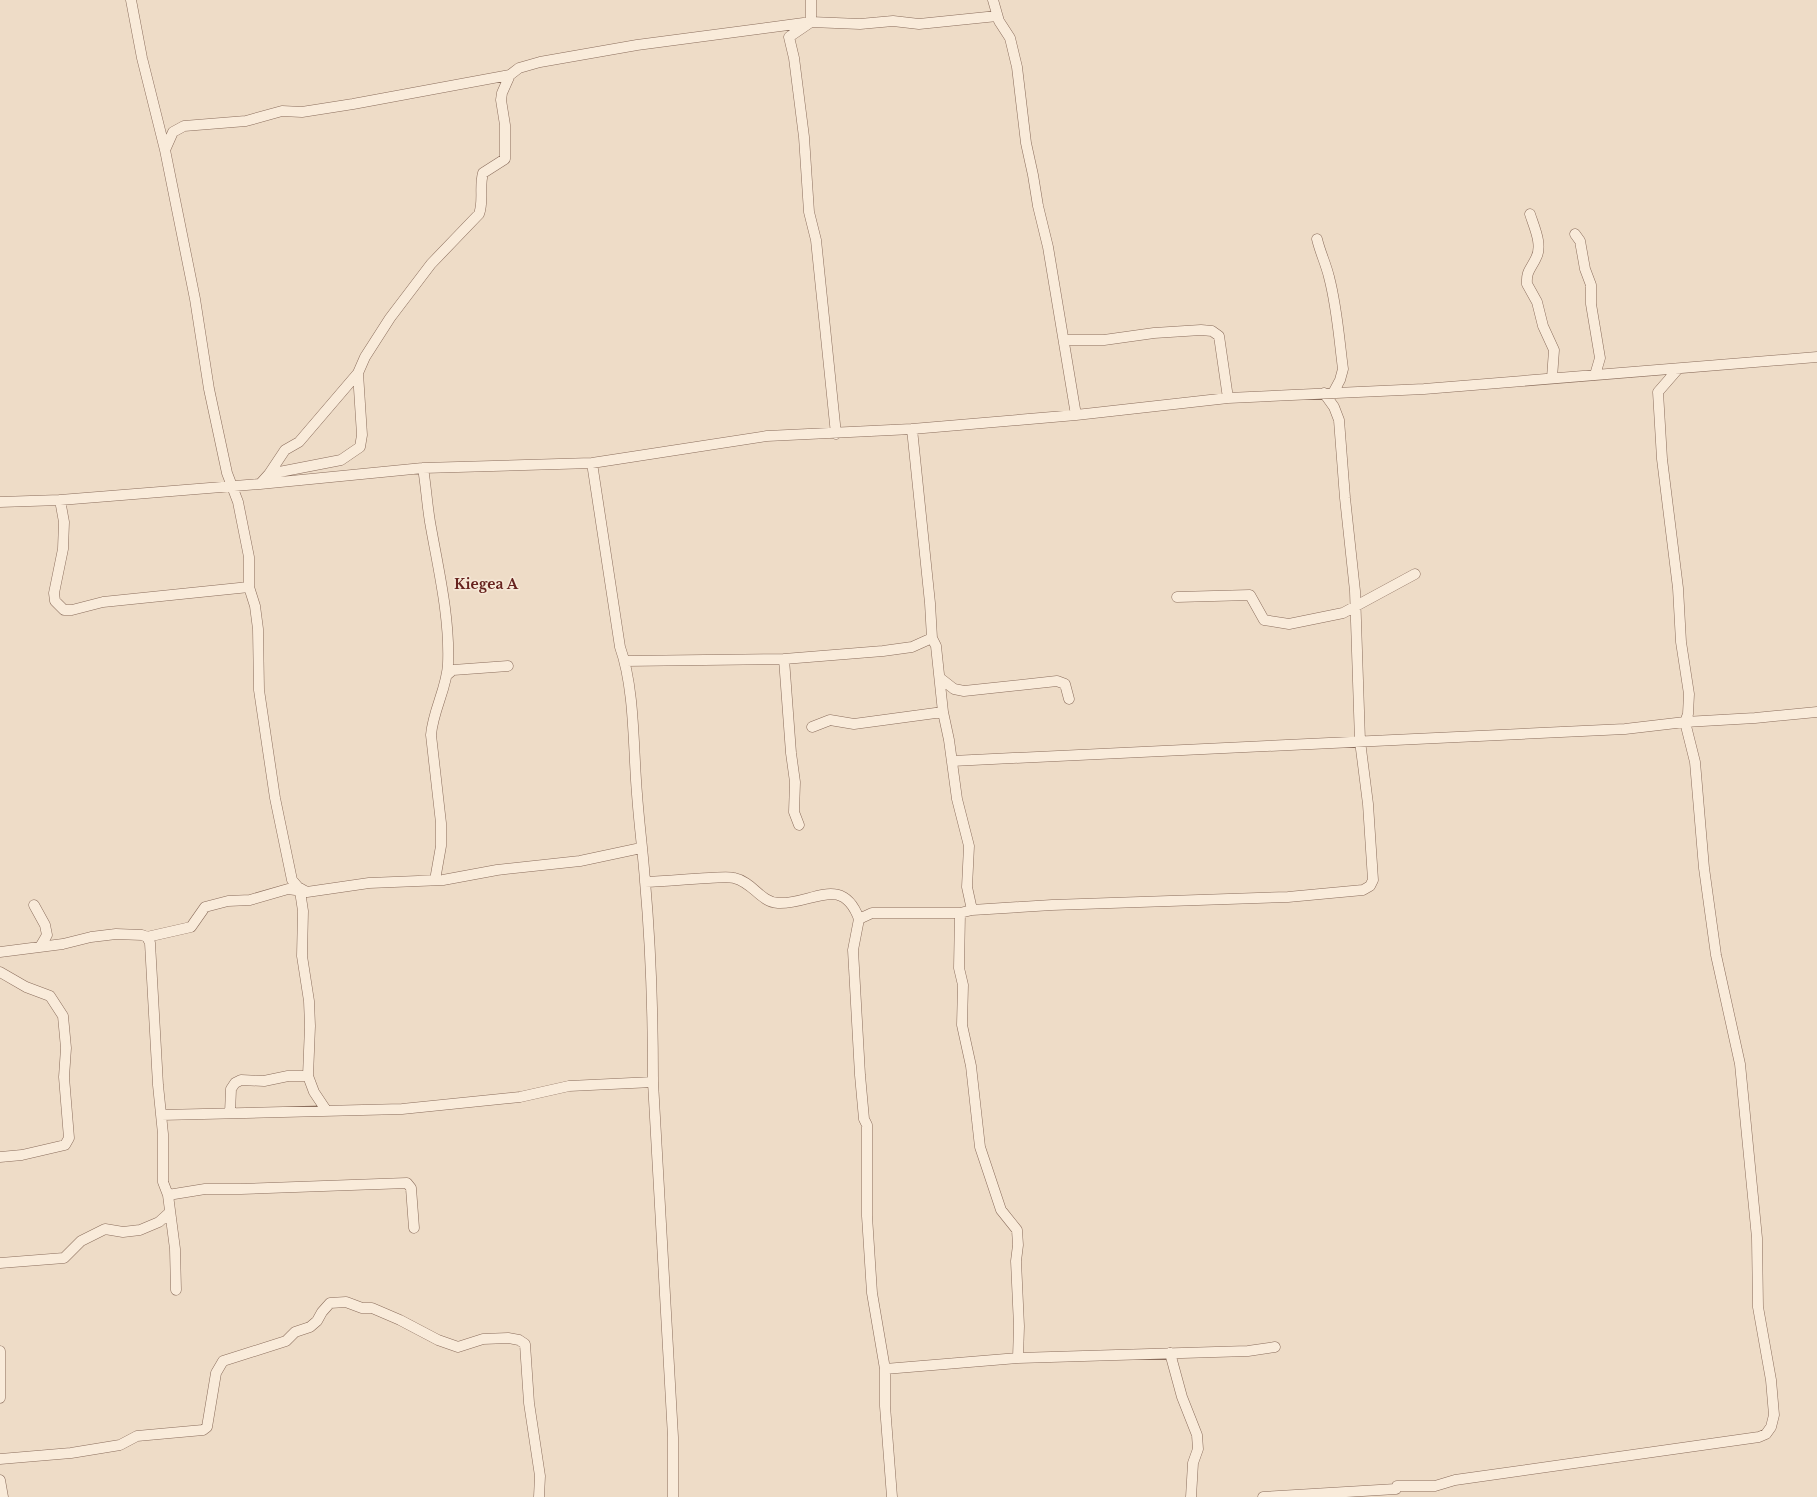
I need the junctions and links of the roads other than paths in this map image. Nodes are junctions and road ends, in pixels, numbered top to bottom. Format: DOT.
graph roads {
  1 [pos="131,0"];
  2 [pos="811,0"];
  3 [pos="993,0"];
  4 [pos="997,16"];
  5 [pos="811,22"];
  6 [pos="510,75"];
  7 [pos="165,150"];
  8 [pos="1530,214"];
  9 [pos="1575,234"];
  10 [pos="1317,238"];
  11 [pos="1064,340"];
  12 [pos="1817,357"];
  13 [pos="1678,369"];
  14 [pos="358,373"];
  15 [pos="1595,375"];
  16 [pos="1552,378"];
  17 [pos="1329,393"];
  18 [pos="1228,398"];
  19 [pos="1076,415"];
  20 [pos="912,429"];
  21 [pos="836,434"];
  22 [pos="592,463"];
  23 [pos="423,468"];
  24 [pos="269,474"];
  25 [pos="260,484"];
  26 [pos="231,486"];
  27 [pos="60,500"];
  28 [pos="0,502"];
  29 [pos="1415,574"];
  30 [pos="250,587"];
  31 [pos="1177,597"];
  32 [pos="1355,606"];
  33 [pos="932,638"];
  34 [pos="784,658"];
  35 [pos="625,661"];
  36 [pos="508,666"];
  37 [pos="447,675"];
  38 [pos="940,678"];
  39 [pos="1069,699"];
  40 [pos="943,712"];
  41 [pos="1817,712"];
  42 [pos="1685,722"];
  43 [pos="812,727"];
  44 [pos="1360,741"];
  45 [pos="952,761"];
  46 [pos="799,825"];
  47 [pos="641,848"];
  48 [pos="435,880"];
  49 [pos="645,882"];
  50 [pos="304,891"];
  51 [pos="34,905"];
  52 [pos="972,910"];
  53 [pos="960,913"];
  54 [pos="859,919"];
  55 [pos="146,937"];
  56 [pos="40,947"];
  57 [pos="0,952"];
  58 [pos="0,972"];
  59 [pos="308,1076"];
  60 [pos="653,1082"];
  61 [pos="326,1110"];
  62 [pos="230,1113"];
  63 [pos="161,1115"];
  64 [pos="0,1157"];
  65 [pos="168,1195"];
  66 [pos="170,1212"];
  67 [pos="414,1228"];
  68 [pos="0,1263"];
  69 [pos="176,1290"];
  70 [pos="1275,1347"];
  71 [pos="0,1351"];
  72 [pos="1170,1353"];
  73 [pos="1018,1358"];
  74 [pos="885,1369"];
  75 [pos="0,1397"];
  76 [pos="0,1459"];
  77 [pos="0,1480"];
  78 [pos="3,1497"];
  79 [pos="539,1497"];
  80 [pos="673,1497"];
  81 [pos="892,1497"];
  82 [pos="1190,1497"];
  83 [pos="1263,1497"];
  1 -- 7 [label="street"];
  2 -- 5 [label="street"];
  3 -- 4 [label="street"];
  4 -- 5 [label="street"];
  4 -- 11 [label="street"];
  5 -- 6 [label="street"];
  5 -- 21 [label="street"];
  6 -- 7 [label="street"];
  6 -- 14 [label="street"];
  7 -- 26 [label="street"];
  8 -- 16 [label="street"];
  9 -- 15 [label="street"];
  10 -- 17 [label="street"];
  11 -- 18 [label="street"];
  11 -- 19 [label="street"];
  12 -- 13 [label="street"];
  13 -- 15 [label="street"];
  13 -- 42 [label="street"];
  14 -- 24 [label="street"];
  14 -- 24 [label="street"];
  15 -- 16 [label="street"];
  16 -- 17 [label="street"];
  17 -- 18 [label="street"];
  17 -- 32 [label="street"];
  18 -- 19 [label="street"];
  19 -- 20 [label="street"];
  20 -- 21 [label="street"];
  20 -- 33 [label="street"];
  21 -- 22 [label="street"];
  22 -- 23 [label="street"];
  22 -- 35 [label="street"];
  23 -- 25 [label="street"];
  23 -- 37 [label="street"];
  24 -- 25 [label="street"];
  25 -- 26 [label="street"];
  26 -- 27 [label="street"];
  26 -- 30 [label="street"];
  27 -- 28 [label="street"];
  27 -- 30 [label="street"];
  29 -- 32 [label="street"];
  30 -- 50 [label="street"];
  31 -- 32 [label="street"];
  32 -- 44 [label="street"];
  33 -- 34 [label="street"];
  33 -- 38 [label="street"];
  34 -- 35 [label="street"];
  34 -- 46 [label="street"];
  35 -- 47 [label="street"];
  36 -- 37 [label="street"];
  37 -- 48 [label="street"];
  38 -- 39 [label="street"];
  38 -- 40 [label="street"];
  40 -- 43 [label="street"];
  40 -- 45 [label="street"];
  41 -- 42 [label="street"];
  42 -- 44 [label="street"];
  42 -- 83 [label="street"];
  44 -- 45 [label="street"];
  44 -- 52 [label="street"];
  45 -- 52 [label="street"];
  47 -- 48 [label="street"];
  47 -- 49 [label="street"];
  48 -- 50 [label="street"];
  49 -- 54 [label="street"];
  49 -- 60 [label="street"];
  50 -- 55 [label="street"];
  50 -- 59 [label="street"];
  51 -- 56 [label="street"];
  52 -- 53 [label="street"];
  53 -- 54 [label="street"];
  53 -- 73 [label="street"];
  54 -- 74 [label="street"];
  55 -- 56 [label="street"];
  55 -- 63 [label="street"];
  56 -- 57 [label="street"];
  58 -- 64 [label="street"];
  59 -- 61 [label="street"];
  59 -- 62 [label="street"];
  60 -- 61 [label="street"];
  60 -- 80 [label="street"];
  61 -- 62 [label="street"];
  62 -- 63 [label="street"];
  63 -- 65 [label="street"];
  65 -- 66 [label="street"];
  65 -- 67 [label="street"];
  66 -- 68 [label="street"];
  66 -- 69 [label="street"];
  70 -- 72 [label="street"];
  71 -- 75 [label="street"];
  72 -- 73 [label="street"];
  72 -- 82 [label="street"];
  73 -- 74 [label="street"];
  74 -- 81 [label="street"];
  76 -- 79 [label="street"];
  77 -- 78 [label="street"];
}
